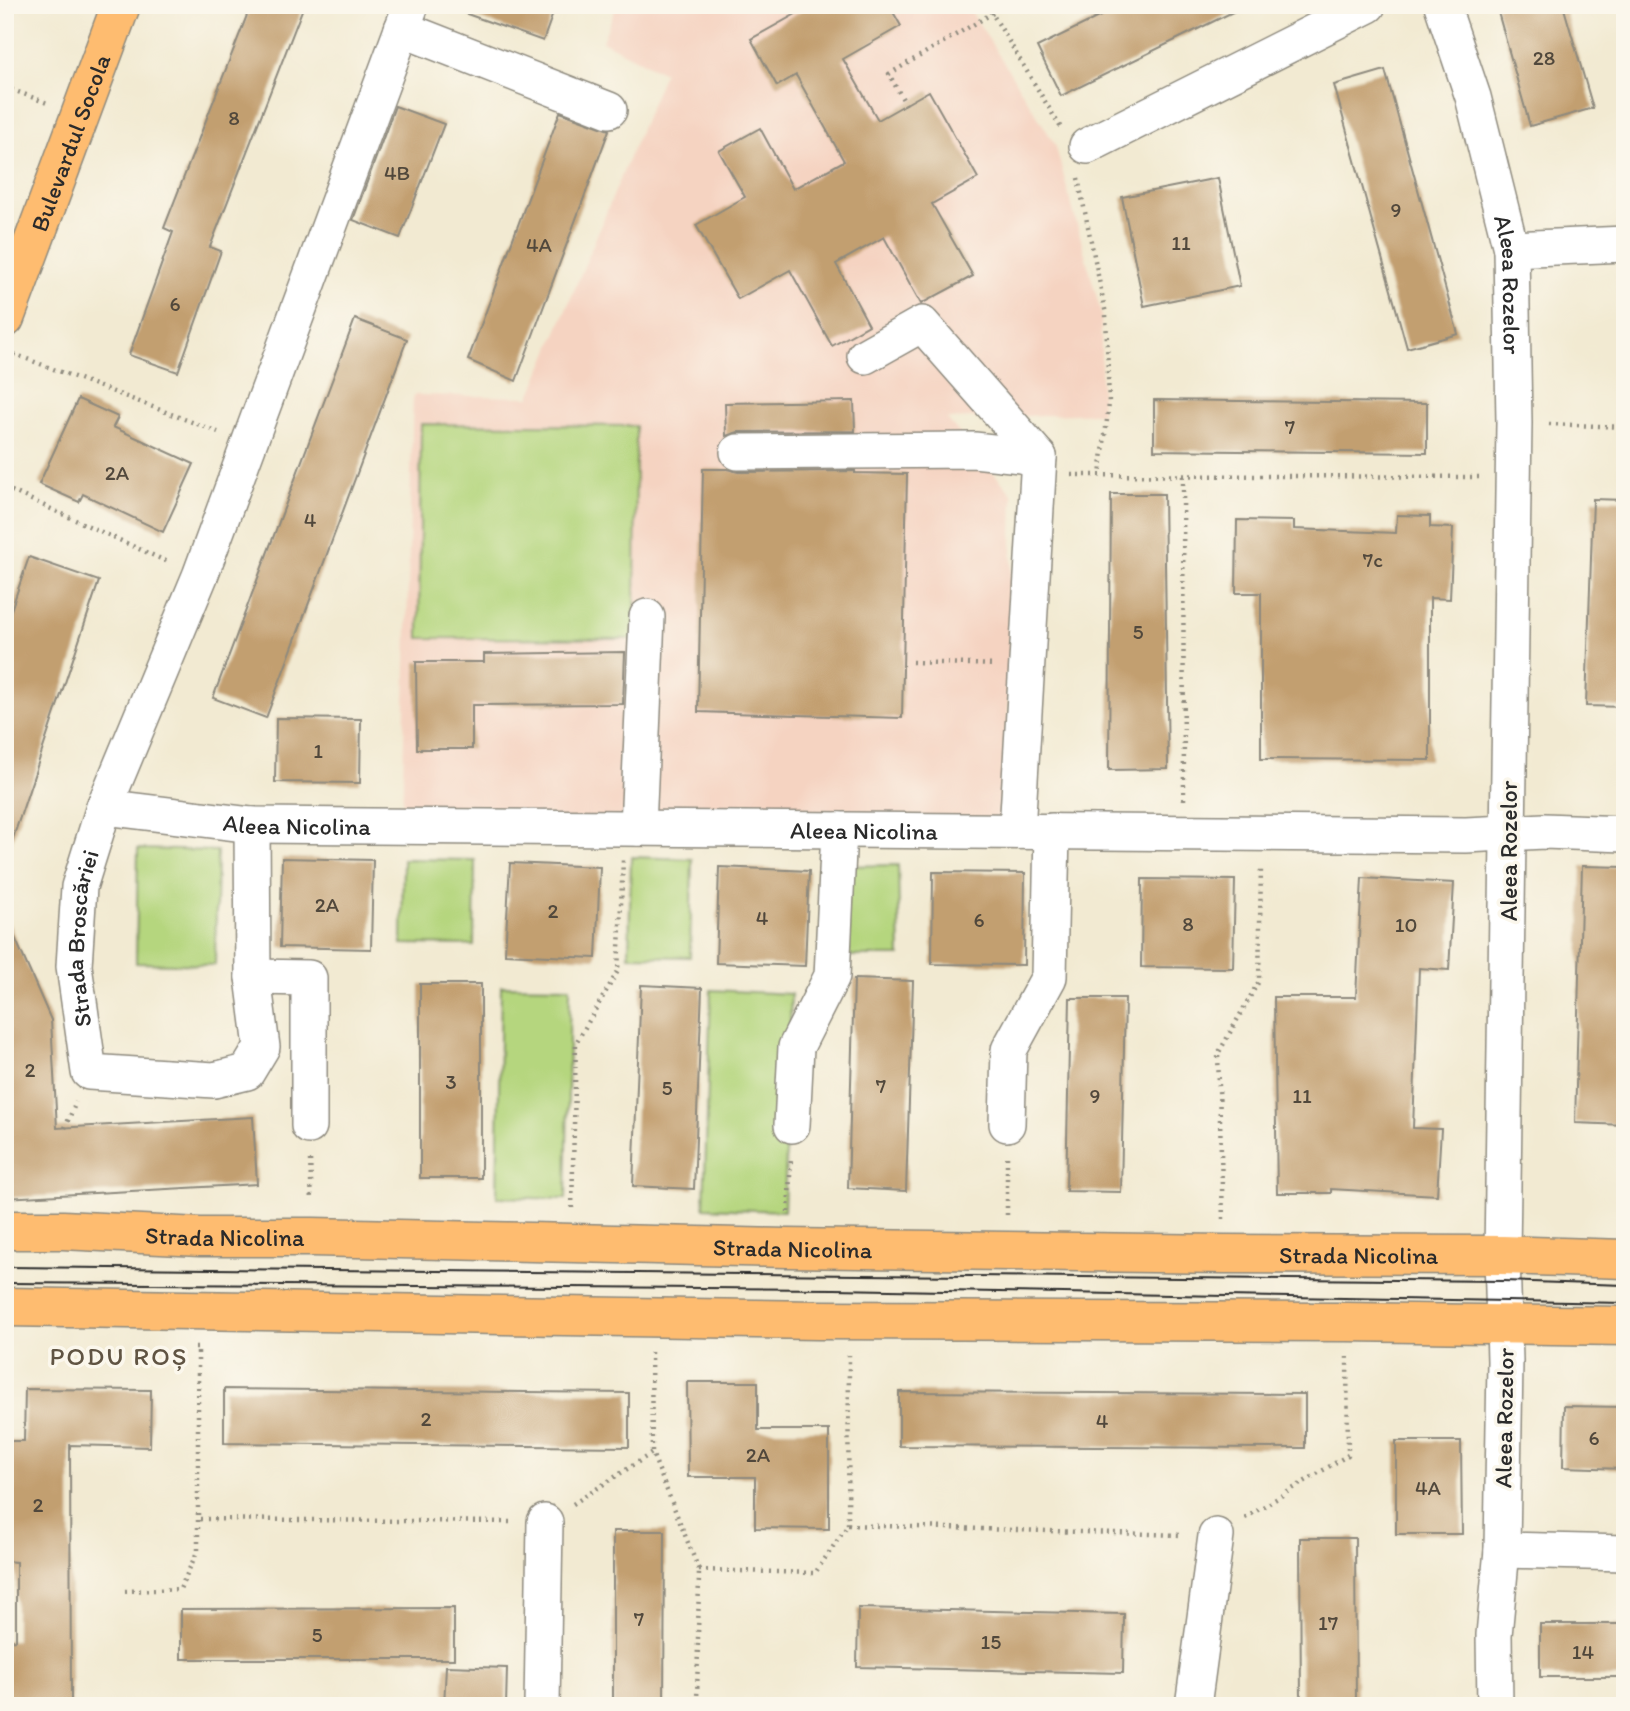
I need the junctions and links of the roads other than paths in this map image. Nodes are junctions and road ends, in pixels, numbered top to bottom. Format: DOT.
graph roads {
  1 [pos="121,5"];
  2 [pos="1368,5"];
  3 [pos="1442,5"];
  4 [pos="407,17"];
  5 [pos="609,110"];
  6 [pos="1076,151"];
  7 [pos="1625,244"];
  8 [pos="1511,249"];
  9 [pos="5,318"];
  10 [pos="865,356"];
  11 [pos="738,452"];
  12 [pos="1038,466"];
  13 [pos="647,617"];
  14 [pos="104,807"];
  15 [pos="252,825"];
  16 [pos="631,828"];
  17 [pos="839,830"];
  18 [pos="1017,831"];
  19 [pos="1052,831"];
  20 [pos="1508,834"];
  21 [pos="1625,834"];
  22 [pos="253,976"];
  23 [pos="1007,1124"];
  24 [pos="792,1125"];
  25 [pos="309,1126"];
  26 [pos="5,1230"];
  27 [pos="1502,1255"];
  28 [pos="1625,1259"];
  29 [pos="5,1307"];
  30 [pos="1504,1326"];
  31 [pos="1625,1326"];
  32 [pos="545,1522"];
  33 [pos="1216,1536"];
  34 [pos="1502,1550"];
  35 [pos="1625,1553"];
  36 [pos="542,1706"];
  37 [pos="1193,1706"];
  38 [pos="1495,1706"];
  1 -- 9 [label="main road, Bulevardul Socola"];
  2 -- 6 [label="street"];
  3 -- 8 [label="street, Aleea Rozelor"];
  4 -- 5 [label="street"];
  4 -- 14 [label="street, Strada Broscăriei"];
  7 -- 8 [label="street"];
  8 -- 20 [label="street, Aleea Rozelor"];
  10 -- 12 [label="street"];
  11 -- 12 [label="street"];
  12 -- 18 [label="street"];
  13 -- 16 [label="street"];
  14 -- 15 [label="street, Aleea Nicolina"];
  14 -- 22 [label="street, Strada Broscăriei"];
  15 -- 16 [label="street, Aleea Nicolina"];
  15 -- 22 [label="street"];
  16 -- 17 [label="street, Aleea Nicolina"];
  17 -- 18 [label="street, Aleea Nicolina"];
  17 -- 24 [label="street"];
  18 -- 19 [label="street, Aleea Nicolina"];
  19 -- 20 [label="street, Aleea Nicolina"];
  19 -- 23 [label="street"];
  20 -- 21 [label="street, Aleea Nicolina"];
  20 -- 27 [label="street, Aleea Rozelor"];
  22 -- 25 [label="street"];
  26 -- 27 [label="main road, Strada Nicolina"];
  27 -- 28 [label="main road, Strada Nicolina"];
  27 -- 30 [label="street, Aleea Rozelor"];
  29 -- 30 [label="main road"];
  30 -- 31 [label="main road"];
  30 -- 34 [label="street, Aleea Rozelor"];
  32 -- 36 [label="street"];
  33 -- 37 [label="street"];
  34 -- 35 [label="street"];
  34 -- 38 [label="street, Aleea Rozelor"];
}
